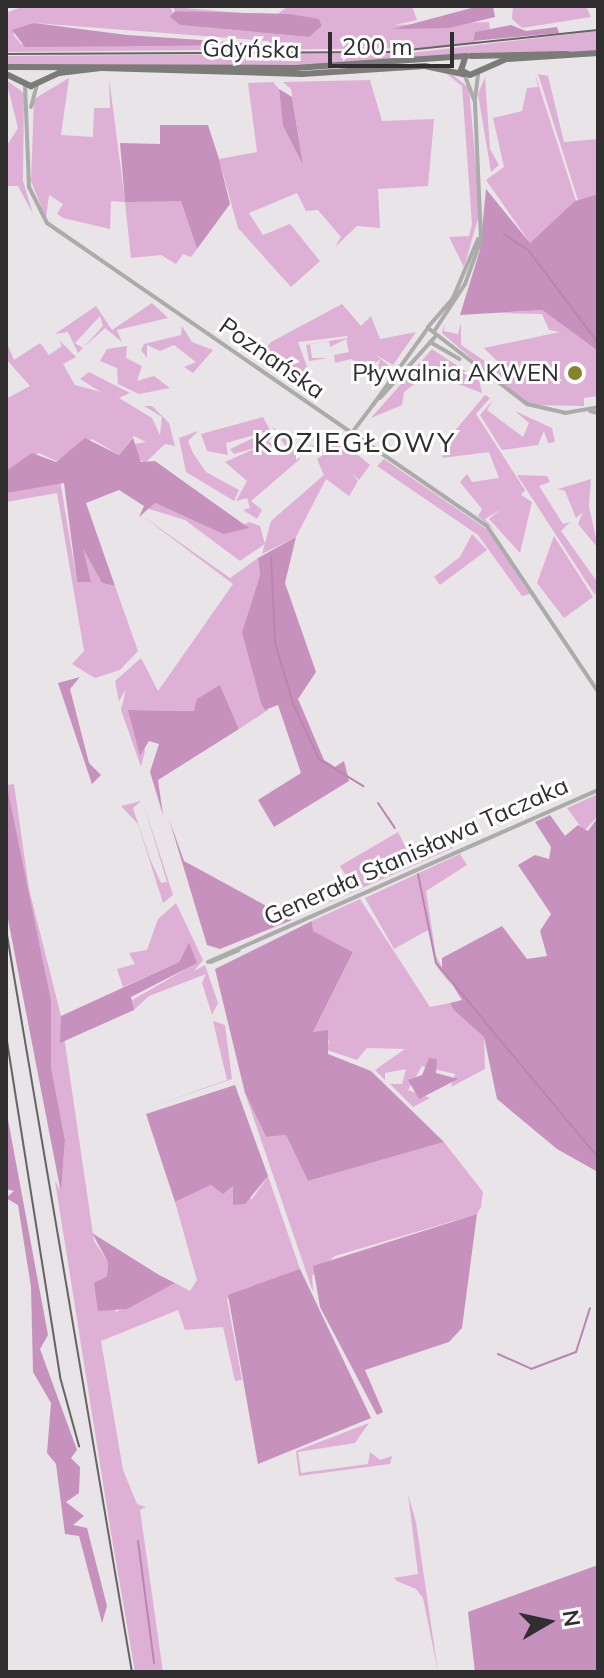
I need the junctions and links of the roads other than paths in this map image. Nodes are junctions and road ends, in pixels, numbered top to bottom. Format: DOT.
graph roads {
  1 [pos="598,53"];
  2 [pos="570,55"];
  3 [pos="469,56"];
  4 [pos="31,64"];
  5 [pos="6,67"];
  6 [pos="481,68"];
  7 [pos="6,74"];
  8 [pos="464,74"];
  9 [pos="25,83"];
  10 [pos="39,83"];
  11 [pos="475,102"];
  12 [pos="30,114"];
  13 [pos="480,233"];
  14 [pos="426,328"];
  15 [pos="435,334"];
  16 [pos="421,336"];
  17 [pos="429,342"];
  18 [pos="469,365"];
  19 [pos="373,405"];
  20 [pos="598,410"];
  21 [pos="351,434"];
  22 [pos="598,692"];
  23 [pos="598,790"];
  24 [pos="248,945"];
  1 -- 2 [label="main road, Gdyńska"];
  2 -- 3 [label="main road, Gdyńska"];
  2 -- 6 [label="main road, Gdyńska"];
  3 -- 4 [label="main road, Gdyńska"];
  3 -- 6 [label="main road"];
  3 -- 8 [label="main road"];
  4 -- 5 [label="main road, Gdyńska"];
  4 -- 9 [label="main road"];
  4 -- 10 [label="main road"];
  6 -- 8 [label="main road, Gdyńska"];
  6 -- 11 [label="street"];
  7 -- 9 [label="main road"];
  8 -- 10 [label="main road, Gdyńska"];
  8 -- 11 [label="street"];
  9 -- 10 [label="main road, Gdyńska"];
  9 -- 12 [label="street, Poznańska"];
  10 -- 12 [label="street, Poznańska"];
  11 -- 13 [label="street"];
  12 -- 21 [label="street, Poznańska"];
  13 -- 14 [label="street"];
  13 -- 15 [label="street"];
  14 -- 15 [label="street"];
  14 -- 16 [label="street"];
  15 -- 17 [label="street"];
  15 -- 18 [label="street"];
  16 -- 17 [label="street"];
  16 -- 19 [label="street"];
  17 -- 18 [label="street"];
  17 -- 19 [label="street"];
  18 -- 20 [label="street"];
  19 -- 21 [label="street"];
  21 -- 22 [label="street, Poznańska"];
  23 -- 24 [label="street, Generała Stanisława Taczaka"];
  24 -- 24 [label="street, Generała Stanisława Taczaka"];
}
